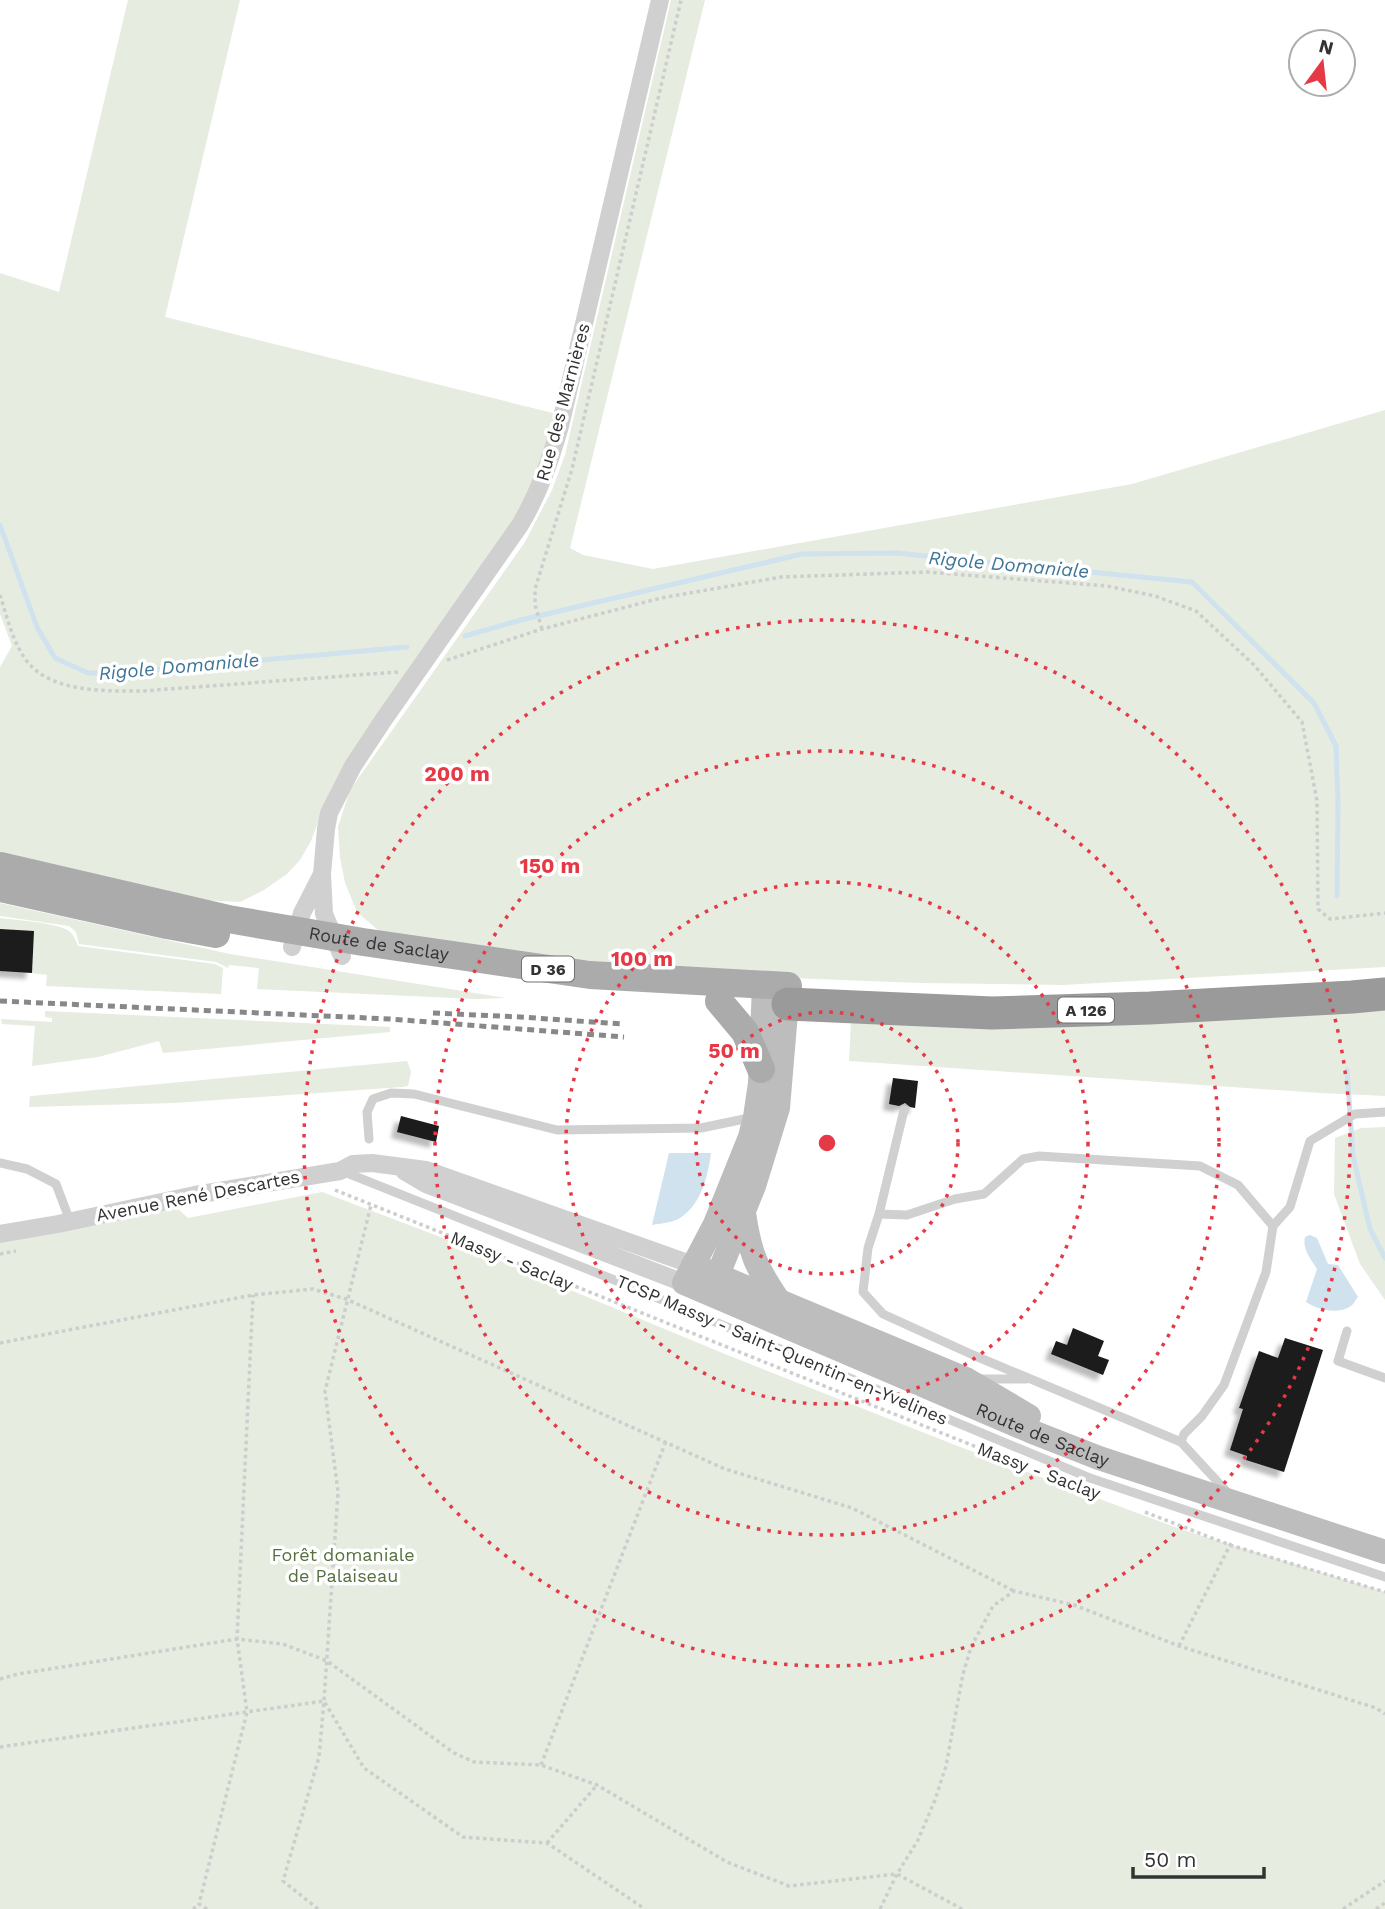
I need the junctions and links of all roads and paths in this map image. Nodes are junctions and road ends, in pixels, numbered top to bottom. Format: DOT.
graph roads {
  1 [pos="660,0"];
  2 [pos="681,0"];
  3 [pos="0,595"];
  4 [pos="542,629"];
  5 [pos="437,664"];
  6 [pos="404,671"];
  7 [pos="0,866"];
  8 [pos="321,874"];
  9 [pos="0,888"];
  10 [pos="1385,913"];
  11 [pos="294,938"];
  12 [pos="338,946"];
  13 [pos="1385,975"];
  14 [pos="1385,994"];
  15 [pos="776,995"];
  16 [pos="719,1001"];
  17 [pos="761,1069"];
  18 [pos="904,1110"];
  19 [pos="1385,1112"];
  20 [pos="755,1117"];
  21 [pos="369,1139"];
  22 [pos="0,1163"];
  23 [pos="340,1171"];
  24 [pos="329,1188"];
  25 [pos="371,1205"];
  26 [pos="744,1212"];
  27 [pos="879,1214"];
  28 [pos="70,1221"];
  29 [pos="1273,1226"];
  30 [pos="0,1234"];
  31 [pos="688,1274"];
  32 [pos="714,1284"];
  33 [pos="253,1294"];
  34 [pos="346,1299"];
  35 [pos="779,1302"];
  36 [pos="1347,1331"];
  37 [pos="0,1343"];
  38 [pos="1385,1378"];
  39 [pos="966,1379"];
  40 [pos="1031,1379"];
  41 [pos="666,1441"];
  42 [pos="1181,1442"];
  43 [pos="1099,1458"];
  44 [pos="1014,1462"];
  45 [pos="1140,1510"];
  46 [pos="1238,1517"];
  47 [pos="1230,1545"];
  48 [pos="1385,1552"];
  49 [pos="1385,1577"];
  50 [pos="1014,1591"];
  51 [pos="1385,1592"];
  52 [pos="237,1639"];
  53 [pos="1179,1646"];
  54 [pos="327,1661"];
  55 [pos="0,1679"];
  56 [pos="324,1701"];
  57 [pos="247,1712"];
  58 [pos="1385,1714"];
  59 [pos="0,1747"];
  60 [pos="541,1765"];
  61 [pos="597,1785"];
  62 [pos="547,1843"];
  63 [pos="897,1874"];
  64 [pos="1385,1881"];
  65 [pos="1385,1903"];
  66 [pos="199,1904"];
  67 [pos="193,1909"];
  68 [pos="207,1909"];
  69 [pos="318,1909"];
  70 [pos="645,1909"];
  71 [pos="880,1909"];
  72 [pos="962,1909"];
  73 [pos="1343,1909"];
  74 [pos="1376,1909"];
  1 -- 8 [label="street, Rue des Marnières"];
  2 -- 4 [label="path"];
  3 -- 6 [label="path"];
  4 -- 5 [label="path"];
  4 -- 10 [label="path"];
  7 -- 11 [label="main road, Route de Saclay / D 36"];
  8 -- 11 [label="street, Rue des Marnières"];
  8 -- 12 [label="street, Rue des Marnières"];
  9 -- 11 [label="main road, Route de Saclay / D 36"];
  11 -- 12 [label="main road, Route de Saclay / D 36"];
  12 -- 15 [label="main road, Route de Saclay / D 36"];
  12 -- 16 [label="main road, Route de Saclay / D 36"];
  13 -- 15 [label="highway, A 126"];
  14 -- 15 [label="highway, A 126"];
  15 -- 16 [label="main road, Route de Saclay / D 36"];
  15 -- 17 [label="main road"];
  15 -- 26 [label="main road"];
  16 -- 17 [label="main road"];
  17 -- 20 [label="main road"];
  18 -- 27 [label="lane"];
  19 -- 29 [label="lane"];
  20 -- 21 [label="lane"];
  20 -- 31 [label="main road"];
  22 -- 28 [label="lane"];
  23 -- 28 [label="street, Avenue René Descartes"];
  23 -- 31 [label="street, Avenue René Descartes"];
  23 -- 46 [label="lane, TCSP Massy - Saint-Quentin-en-Yvelines"];
  24 -- 25 [label="path, Massy - Saclay"];
  25 -- 34 [label="path"];
  25 -- 44 [label="path, Massy - Saclay"];
  26 -- 32 [label="main road"];
  26 -- 35 [label="main road"];
  27 -- 29 [label="lane"];
  27 -- 40 [label="lane"];
  28 -- 30 [label="street, Avenue René Descartes"];
  29 -- 42 [label="lane"];
  31 -- 32 [label="main road, Route de Saclay"];
  32 -- 35 [label="main road"];
  32 -- 43 [label="main road, Route de Saclay"];
  33 -- 34 [label="path"];
  33 -- 37 [label="path"];
  33 -- 52 [label="path"];
  34 -- 41 [label="path"];
  34 -- 54 [label="path"];
  35 -- 39 [label="main road"];
  36 -- 38 [label="lane"];
  39 -- 40 [label="lane"];
  39 -- 43 [label="main road"];
  40 -- 42 [label="lane"];
  41 -- 50 [label="path"];
  41 -- 60 [label="path"];
  42 -- 46 [label="lane"];
  43 -- 46 [label="main road, Route de Saclay"];
  45 -- 47 [label="path"];
  46 -- 47 [label="path"];
  46 -- 48 [label="main road, Route de Saclay"];
  46 -- 49 [label="lane, TCSP Massy - Saint-Quentin-en-Yvelines"];
  47 -- 51 [label="path"];
  47 -- 53 [label="path"];
  50 -- 53 [label="path"];
  50 -- 63 [label="path"];
  52 -- 54 [label="path"];
  52 -- 55 [label="path"];
  52 -- 57 [label="path"];
  53 -- 58 [label="path"];
  54 -- 56 [label="path"];
  54 -- 60 [label="path"];
  56 -- 57 [label="path"];
  56 -- 62 [label="path"];
  56 -- 69 [label="path"];
  57 -- 59 [label="path"];
  57 -- 66 [label="path"];
  60 -- 61 [label="path"];
  61 -- 62 [label="path"];
  61 -- 63 [label="path"];
  62 -- 70 [label="path"];
  63 -- 71 [label="path"];
  63 -- 72 [label="path"];
  64 -- 73 [label="path"];
  65 -- 74 [label="path"];
  66 -- 67 [label="path"];
  66 -- 68 [label="path"];
}
